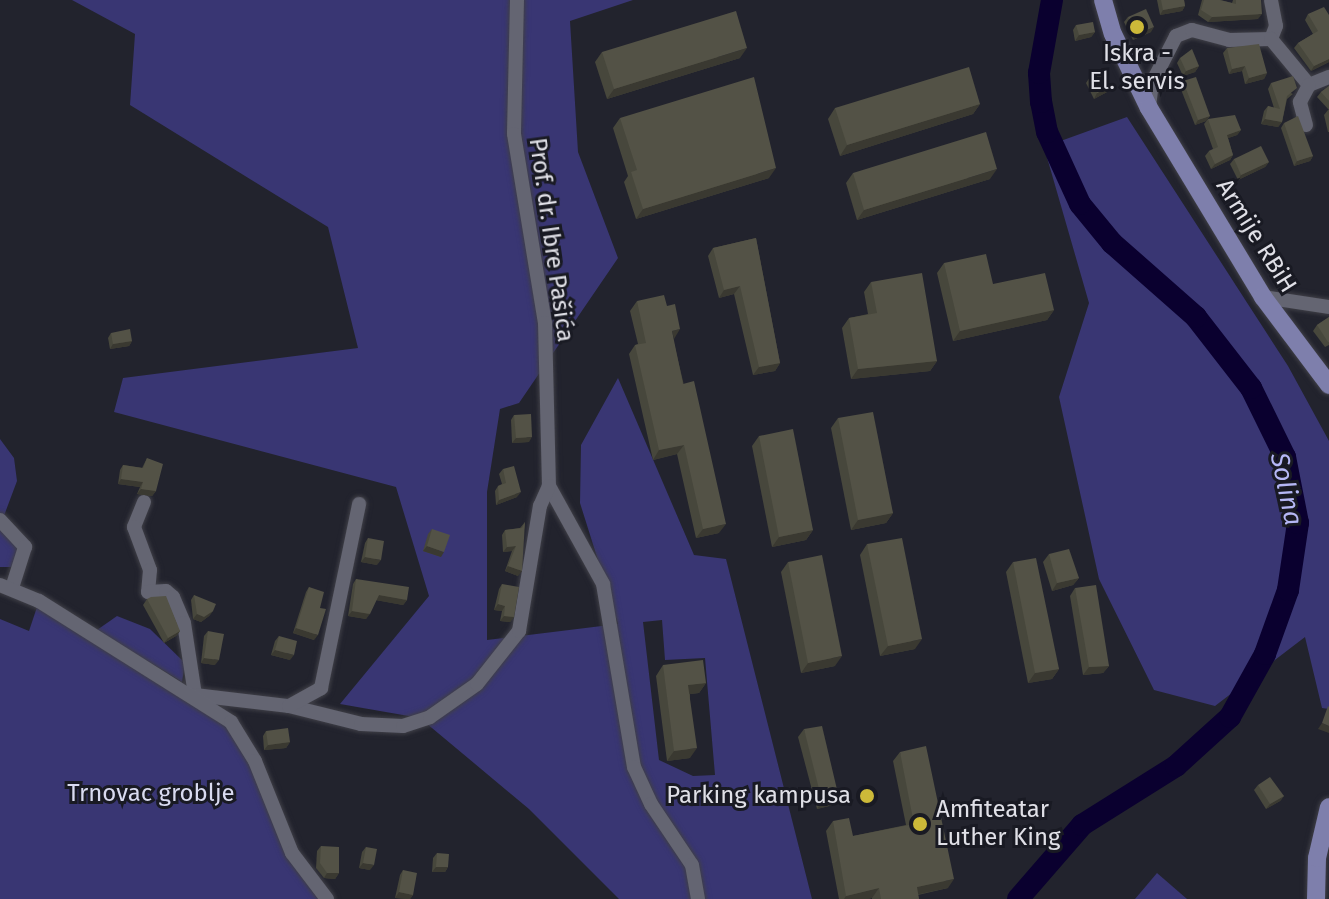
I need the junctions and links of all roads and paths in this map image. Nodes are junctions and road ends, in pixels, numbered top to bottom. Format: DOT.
graph roads {
  1 [pos="517,0"];
  2 [pos="1103,0"];
  3 [pos="1271,0"];
  4 [pos="1271,39"];
  5 [pos="1329,77"];
  6 [pos="1309,85"];
  7 [pos="1149,108"];
  8 [pos="1306,125"];
  9 [pos="1263,297"];
  10 [pos="1329,307"];
  11 [pos="1329,385"];
  12 [pos="549,486"];
  13 [pos="144,502"];
  14 [pos="359,504"];
  15 [pos="0,520"];
  16 [pos="6,587"];
  17 [pos="195,695"];
  18 [pos="289,706"];
  19 [pos="1329,807"];
  20 [pos="327,899"];
  21 [pos="698,899"];
  22 [pos="1316,899"];
  1 -- 12 [label="street, Prof. dr. Ibre Pašića"];
  2 -- 7 [label="main road, Armije RBiH"];
  3 -- 4 [label="street"];
  4 -- 6 [label="street"];
  4 -- 7 [label="street"];
  5 -- 6 [label="street"];
  6 -- 8 [label="street"];
  7 -- 9 [label="main road, Armije RBiH"];
  9 -- 10 [label="street"];
  9 -- 11 [label="main road, Armije RBiH"];
  12 -- 18 [label="street, Prof. dr. Ibre Pašića"];
  12 -- 21 [label="street, Prof. dr. Ibre Pašića"];
  13 -- 17 [label="street"];
  14 -- 18 [label="street"];
  15 -- 16 [label="street, Prof. dr. Ibre Pašića"];
  16 -- 17 [label="street, Prof. dr. Ibre Pašića"];
  17 -- 18 [label="street, Prof. dr. Ibre Pašića"];
  17 -- 20 [label="street, Prof. dr. Ibre Pašića"];
  19 -- 22 [label="main road"];
}
